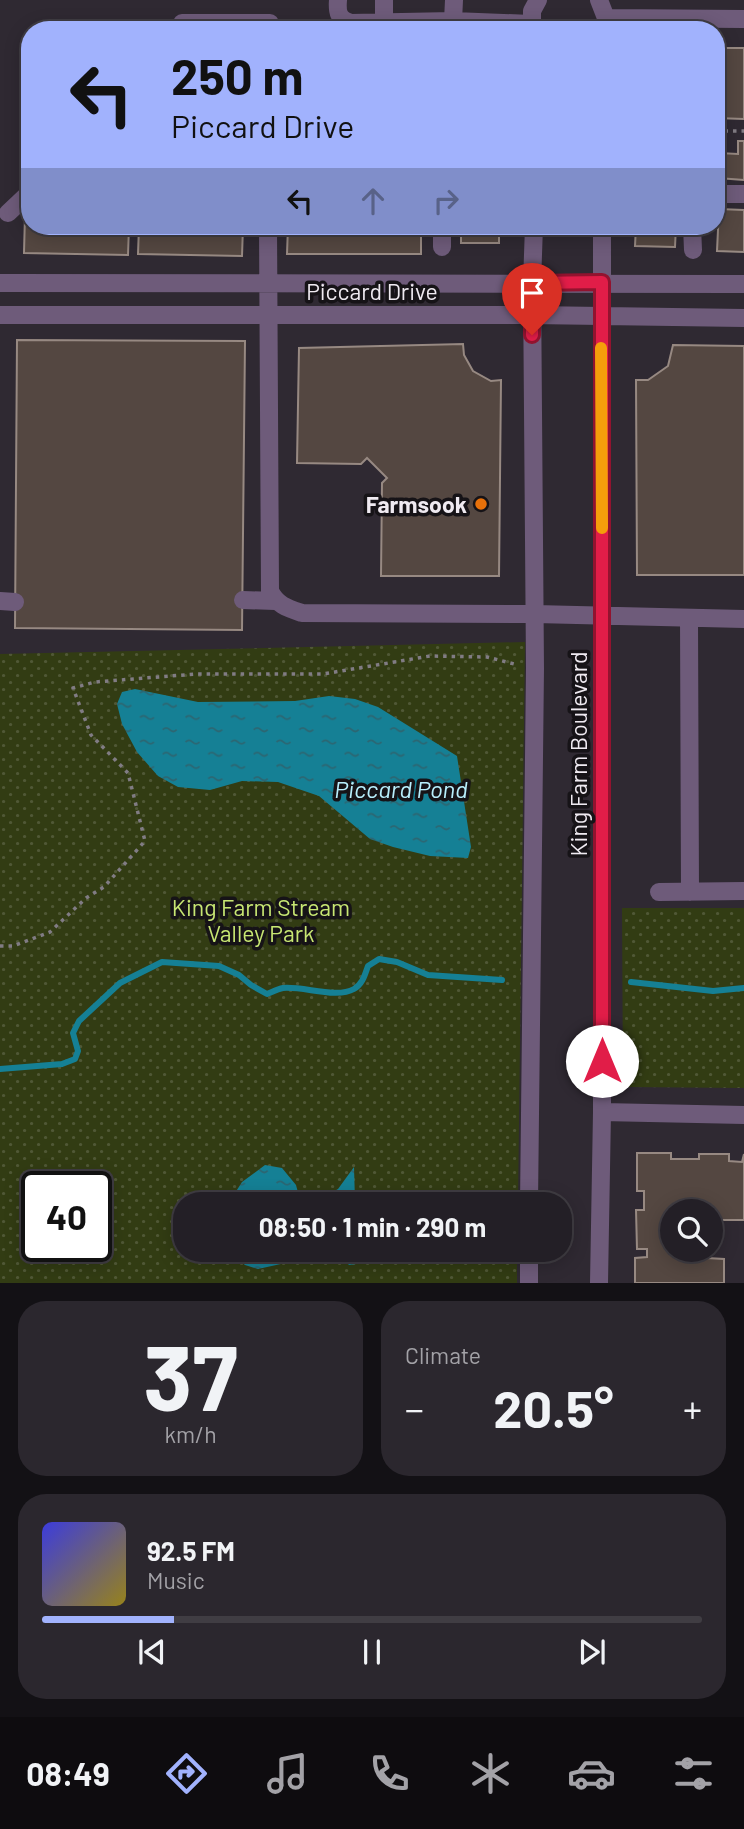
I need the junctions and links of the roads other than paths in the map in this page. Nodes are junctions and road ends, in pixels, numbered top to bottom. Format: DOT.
graph roads {
  1 [pos="338,0"];
  2 [pos="384,0"];
  3 [pos="454,0"];
  4 [pos="538,0"];
  5 [pos="598,0"];
  6 [pos="744,19"];
  7 [pos="346,21"];
  8 [pos="384,21"];
  9 [pos="445,21"];
  10 [pos="531,21"];
  11 [pos="605,21"];
  12 [pos="724,21"];
  13 [pos="725,194"];
  14 [pos="744,194"];
  15 [pos="21,201"];
  16 [pos="8,213"];
  17 [pos="268,235"];
  18 [pos="442,235"];
  19 [pos="534,235"];
  20 [pos="602,235"];
  21 [pos="692,235"];
  22 [pos="442,247"];
  23 [pos="693,250"];
  24 [pos="602,282"];
  25 [pos="268,283"];
  26 [pos="532,283"];
  27 [pos="0,284"];
  28 [pos="744,284"];
  29 [pos="0,315"];
  30 [pos="532,315"];
  31 [pos="269,316"];
  32 [pos="601,316"];
  33 [pos="744,318"];
  34 [pos="243,600"];
  35 [pos="275,601"];
  36 [pos="535,614"];
  37 [pos="603,615"];
  38 [pos="689,618"];
  39 [pos="744,619"];
  40 [pos="744,891"];
  41 [pos="659,892"];
  42 [pos="690,892"];
  43 [pos="602,1112"];
  44 [pos="744,1115"];
  45 [pos="529,1192"];
  46 [pos="529,1262"];
  47 [pos="529,1283"];
  48 [pos="599,1283"];
  1 -- 7 [label="street"];
  2 -- 8 [label="street"];
  3 -- 9 [label="street"];
  4 -- 10 [label="street"];
  5 -- 11 [label="street"];
  6 -- 12 [label="street"];
  13 -- 14 [label="street"];
  15 -- 16 [label="street"];
  17 -- 25 [label="street"];
  18 -- 22 [label="street"];
  19 -- 26 [label="street, King Farm Boulevard"];
  20 -- 24 [label="street, King Farm Boulevard"];
  21 -- 23 [label="street"];
  24 -- 26 [label="street, Piccard Drive"];
  24 -- 28 [label="street, Piccard Drive"];
  24 -- 32 [label="street, King Farm Boulevard"];
  25 -- 26 [label="street, Piccard Drive"];
  25 -- 27 [label="street, Piccard Drive"];
  25 -- 31 [label="street"];
  26 -- 30 [label="street, King Farm Boulevard"];
  29 -- 31 [label="street, Piccard Drive"];
  30 -- 31 [label="street, Piccard Drive"];
  30 -- 32 [label="street, Piccard Drive"];
  30 -- 36 [label="street, King Farm Boulevard"];
  31 -- 35 [label="street"];
  32 -- 33 [label="street, Piccard Drive"];
  32 -- 37 [label="street, King Farm Boulevard"];
  34 -- 35 [label="street"];
  35 -- 36 [label="street"];
  36 -- 37 [label="street"];
  36 -- 45 [label="street, King Farm Boulevard"];
  37 -- 38 [label="street"];
  37 -- 43 [label="street, King Farm Boulevard"];
  38 -- 39 [label="street"];
  38 -- 42 [label="street"];
  40 -- 42 [label="street"];
  41 -- 42 [label="street"];
  43 -- 44 [label="street"];
  43 -- 48 [label="street, King Farm Boulevard"];
  46 -- 47 [label="street"];
}
